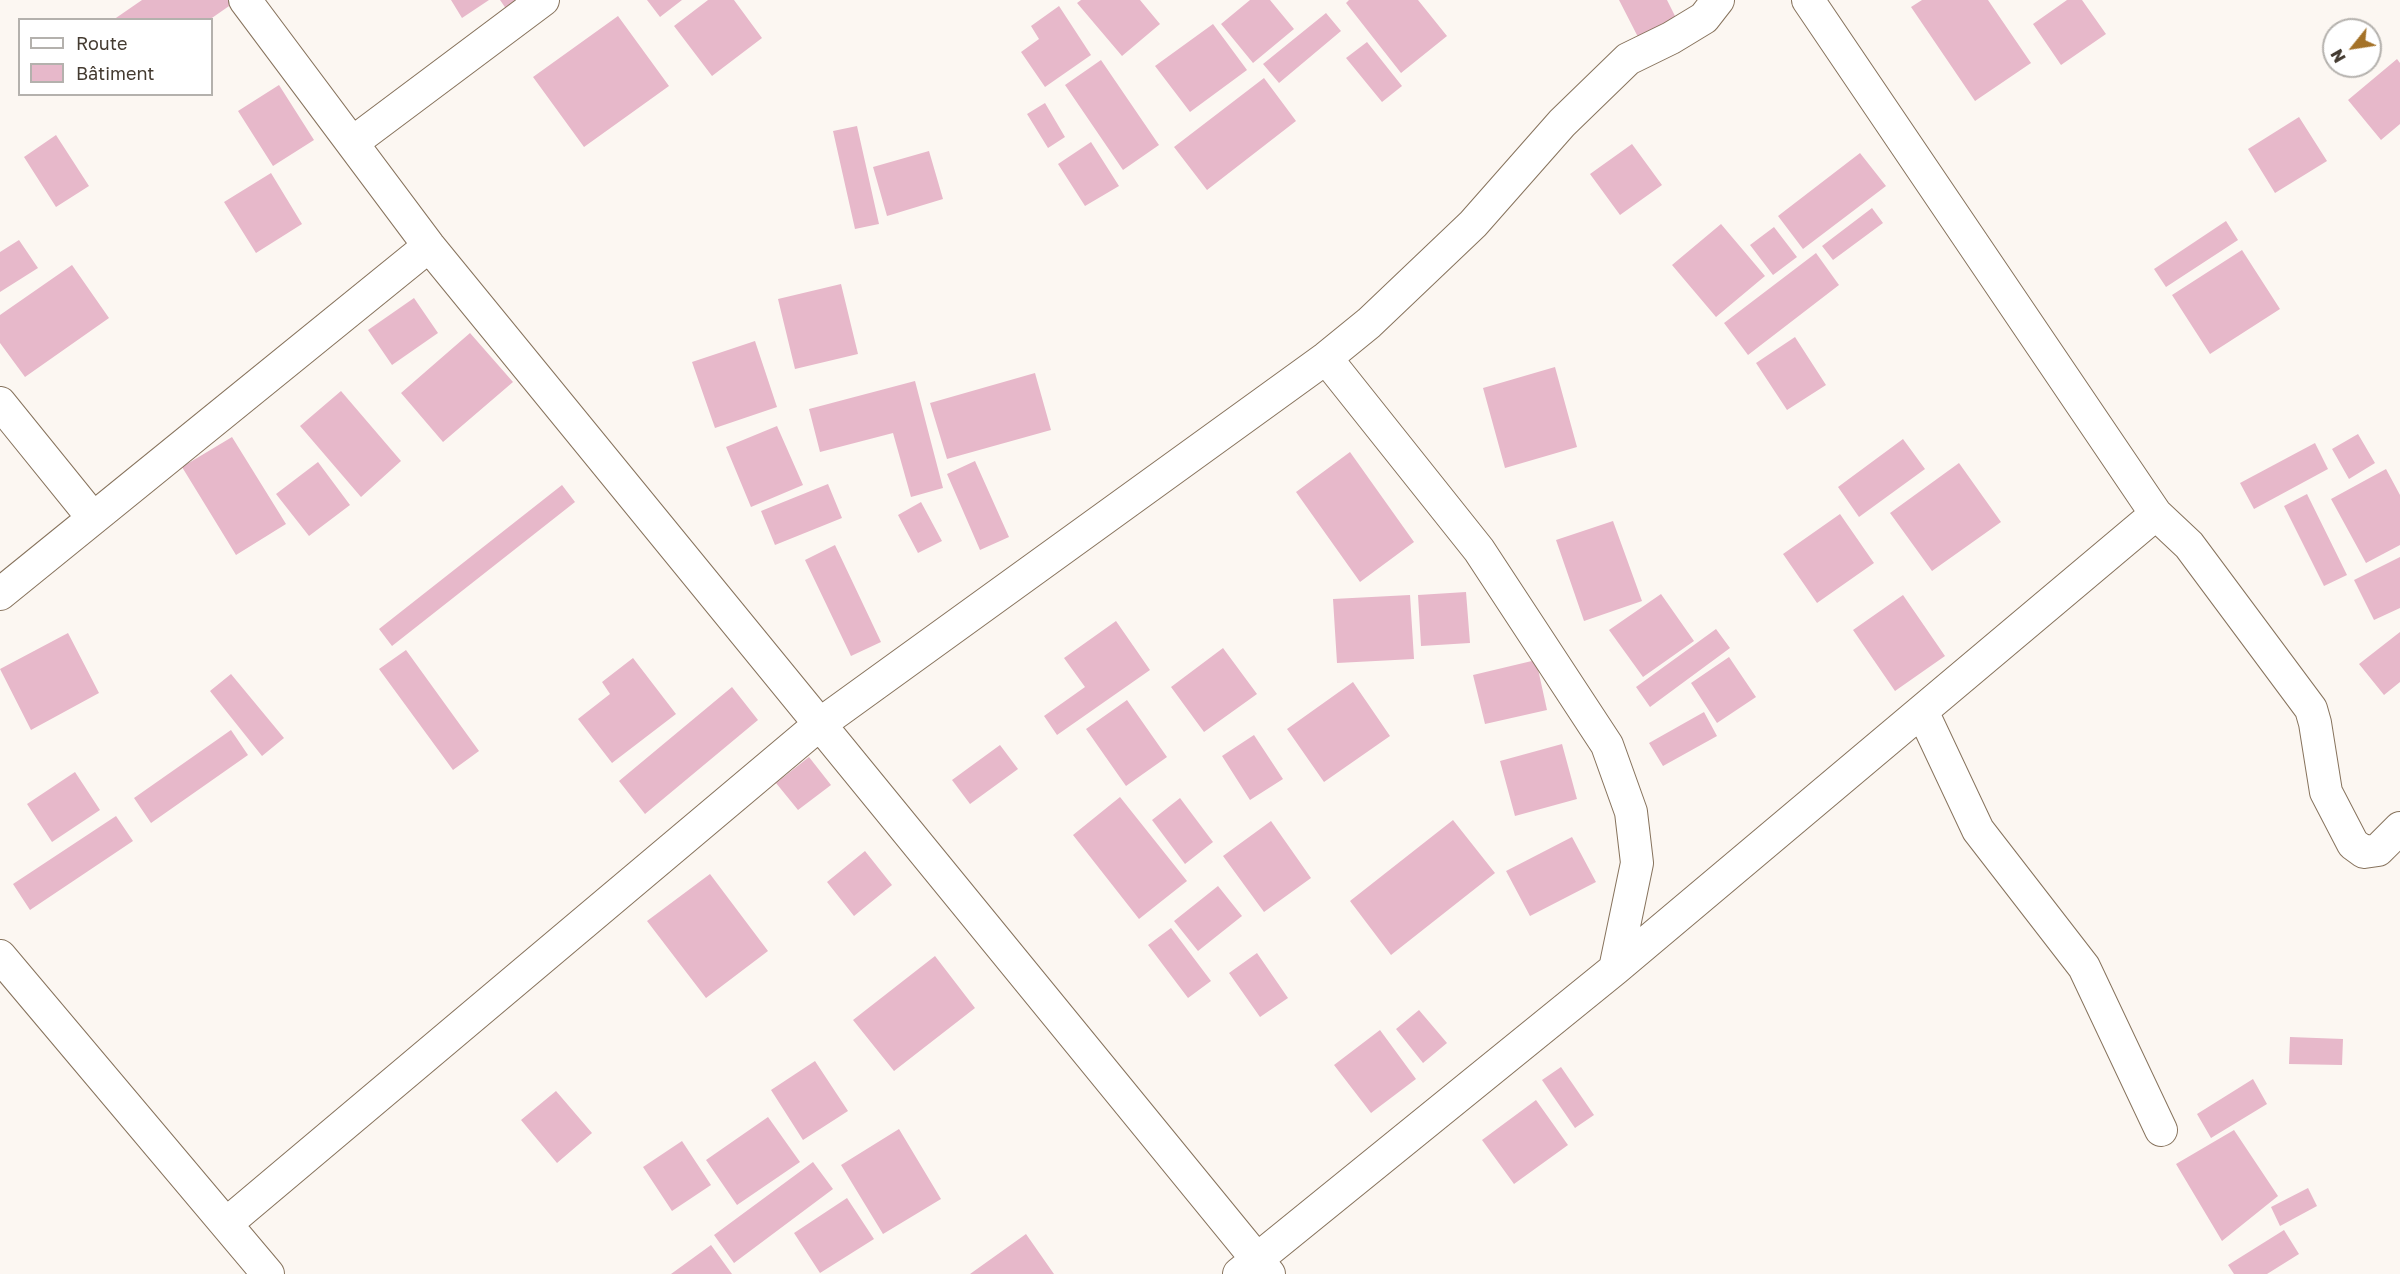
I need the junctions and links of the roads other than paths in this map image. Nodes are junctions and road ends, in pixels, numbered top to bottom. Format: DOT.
graph roads {
  1 [pos="245,0"];
  2 [pos="543,0"];
  3 [pos="1718,0"];
  4 [pos="1808,0"];
  5 [pos="352,143"];
  6 [pos="429,246"];
  7 [pos="1326,358"];
  8 [pos="0,403"];
  9 [pos="2156,514"];
  10 [pos="93,518"];
  11 [pos="0,594"];
  12 [pos="1922,711"];
  13 [pos="820,724"];
  14 [pos="2400,828"];
  15 [pos="0,956"];
  16 [pos="1615,969"];
  17 [pos="2160,1130"];
  18 [pos="226,1224"];
  19 [pos="1255,1269"];
  20 [pos="268,1274"];
  1 -- 5 [label="street"];
  2 -- 5 [label="street"];
  3 -- 7 [label="street"];
  4 -- 9 [label="street"];
  5 -- 6 [label="street"];
  6 -- 10 [label="street"];
  6 -- 13 [label="street"];
  7 -- 13 [label="street"];
  7 -- 16 [label="street"];
  8 -- 10 [label="street"];
  9 -- 12 [label="street"];
  9 -- 14 [label="street"];
  10 -- 11 [label="street"];
  12 -- 16 [label="street"];
  12 -- 17 [label="street"];
  13 -- 18 [label="street"];
  13 -- 19 [label="street"];
  15 -- 18 [label="street"];
  16 -- 19 [label="street"];
  18 -- 20 [label="street"];
}
